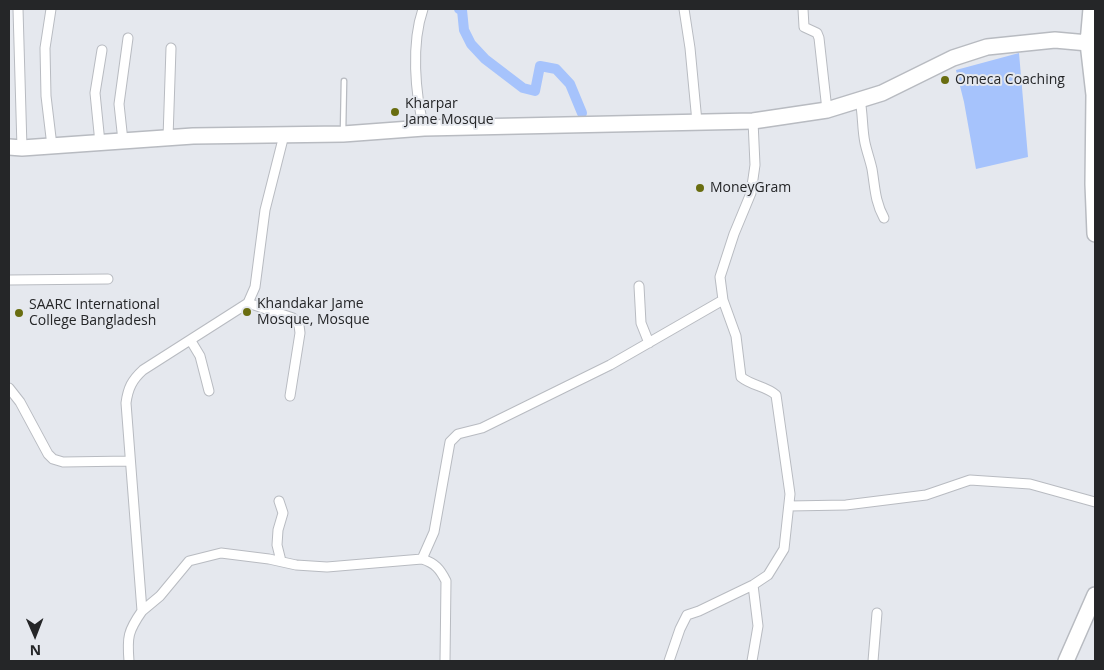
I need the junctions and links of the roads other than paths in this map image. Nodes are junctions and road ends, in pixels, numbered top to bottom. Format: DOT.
graph roads {
  1 [pos="18,9"];
  2 [pos="51,9"];
  3 [pos="423,9"];
  4 [pos="684,9"];
  5 [pos="803,9"];
  6 [pos="1091,9"];
  7 [pos="128,38"];
  8 [pos="1088,43"];
  9 [pos="171,48"];
  10 [pos="102,50"];
  11 [pos="344,81"];
  12 [pos="860,100"];
  13 [pos="827,110"];
  14 [pos="754,121"];
  15 [pos="697,122"];
  16 [pos="424,128"];
  17 [pos="343,134"];
  18 [pos="284,135"];
  19 [pos="168,138"];
  20 [pos="123,141"];
  21 [pos="100,143"];
  22 [pos="52,146"];
  23 [pos="15,148"];
  24 [pos="884,218"];
  25 [pos="1095,234"];
  26 [pos="108,279"];
  27 [pos="9,280"];
  28 [pos="639,286"];
  29 [pos="723,300"];
  30 [pos="248,303"];
  31 [pos="191,341"];
  32 [pos="648,342"];
  33 [pos="9,388"];
  34 [pos="209,391"];
  35 [pos="290,396"];
  36 [pos="130,461"];
  37 [pos="279,501"];
  38 [pos="1095,502"];
  39 [pos="789,506"];
  40 [pos="422,559"];
  41 [pos="281,561"];
  42 [pos="753,585"];
  43 [pos="1095,595"];
  44 [pos="142,611"];
  45 [pos="878,613"];
  46 [pos="129,661"];
  47 [pos="444,661"];
  48 [pos="669,661"];
  49 [pos="752,661"];
  50 [pos="873,661"];
  51 [pos="1066,661"];
  1 -- 23 [label="street"];
  2 -- 22 [label="street"];
  3 -- 16 [label="street"];
  4 -- 15 [label="street"];
  5 -- 13 [label="street"];
  6 -- 8 [label="main road"];
  7 -- 20 [label="street"];
  8 -- 12 [label="main road"];
  8 -- 25 [label="main road"];
  9 -- 19 [label="street"];
  10 -- 21 [label="street"];
  11 -- 17 [label="lane"];
  12 -- 13 [label="main road"];
  12 -- 24 [label="street"];
  13 -- 14 [label="main road"];
  14 -- 15 [label="main road"];
  14 -- 29 [label="street"];
  15 -- 16 [label="main road"];
  16 -- 17 [label="main road"];
  17 -- 18 [label="main road"];
  18 -- 19 [label="main road"];
  18 -- 30 [label="street"];
  19 -- 20 [label="main road"];
  20 -- 21 [label="main road"];
  21 -- 22 [label="main road"];
  22 -- 23 [label="main road"];
  26 -- 27 [label="street"];
  28 -- 32 [label="street"];
  29 -- 32 [label="street"];
  29 -- 39 [label="street"];
  30 -- 31 [label="street"];
  30 -- 35 [label="street"];
  31 -- 34 [label="street"];
  31 -- 36 [label="street"];
  32 -- 40 [label="street"];
  33 -- 36 [label="street"];
  36 -- 44 [label="street"];
  37 -- 41 [label="street"];
  38 -- 39 [label="street"];
  39 -- 42 [label="street"];
  40 -- 41 [label="street"];
  40 -- 47 [label="street"];
  41 -- 44 [label="street"];
  42 -- 48 [label="street"];
  42 -- 49 [label="street"];
  43 -- 51 [label="main road"];
  44 -- 46 [label="street"];
  45 -- 50 [label="street"];
}
